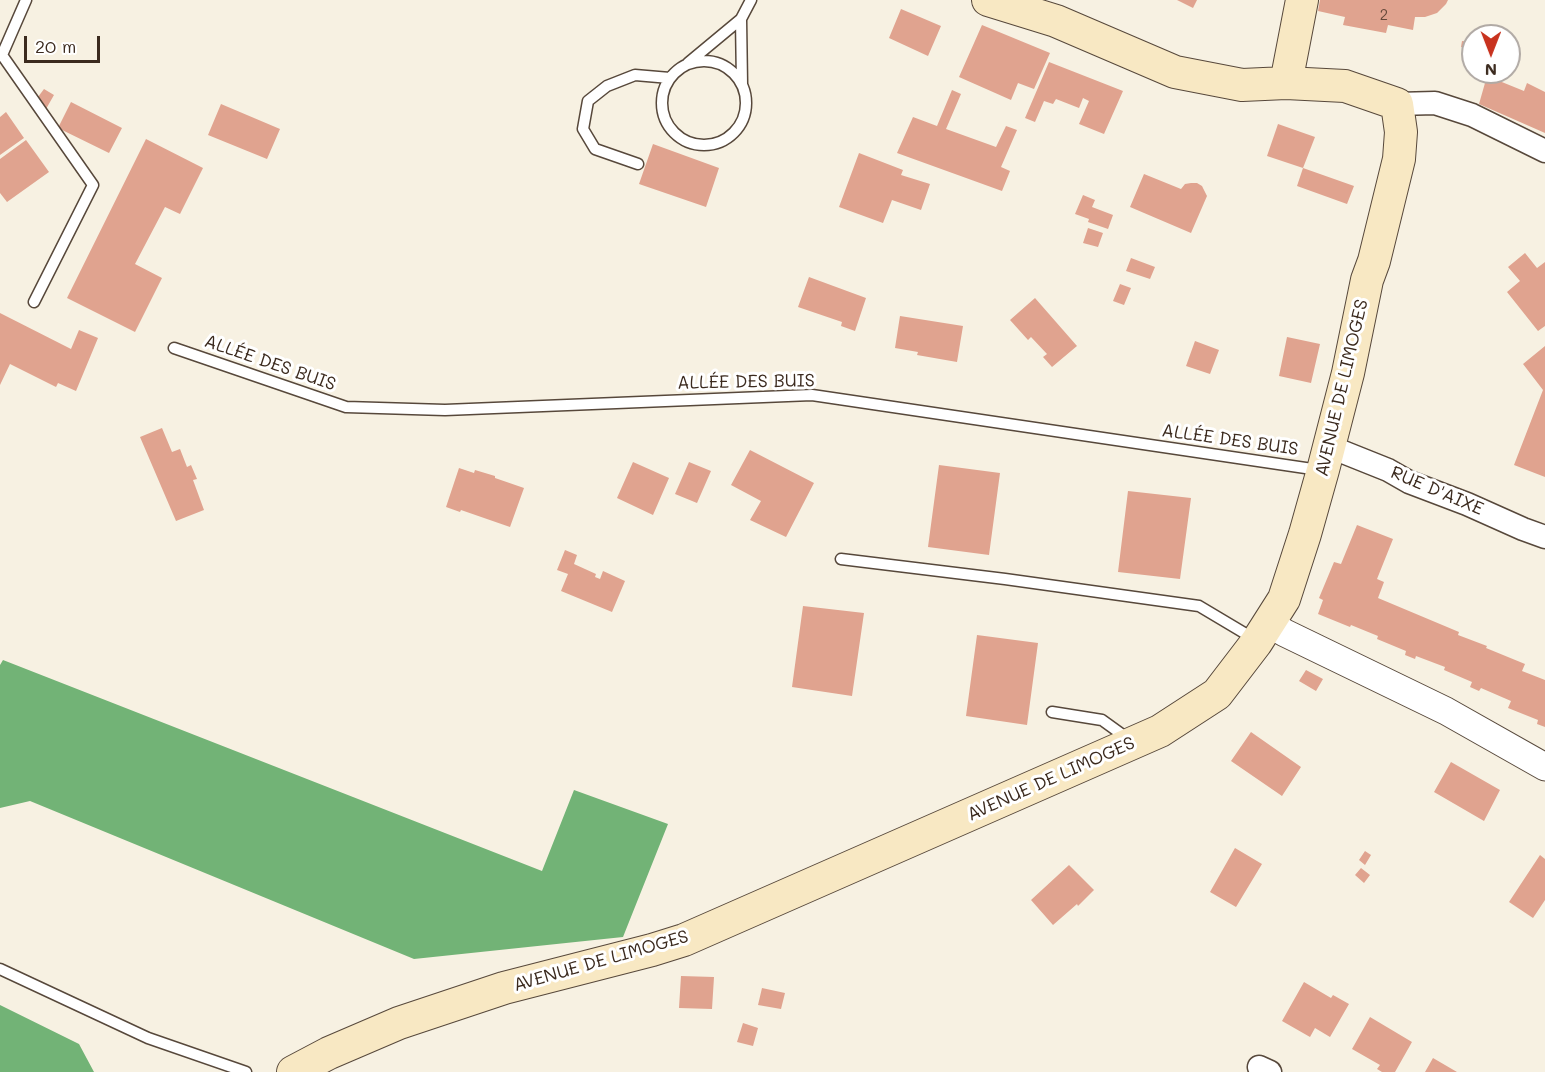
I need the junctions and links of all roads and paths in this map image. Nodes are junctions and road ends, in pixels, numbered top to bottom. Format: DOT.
graph roads {
  1 [pos="26,0"];
  2 [pos="751,0"];
  3 [pos="988,0"];
  4 [pos="1302,0"];
  5 [pos="741,19"];
  6 [pos="686,65"];
  7 [pos="670,78"];
  8 [pos="1286,83"];
  9 [pos="742,85"];
  10 [pos="1397,104"];
  11 [pos="1545,151"];
  12 [pos="638,164"];
  13 [pos="34,302"];
  14 [pos="174,348"];
  15 [pos="1325,458"];
  16 [pos="1545,537"];
  17 [pos="841,559"];
  18 [pos="1262,633"];
  19 [pos="1052,712"];
  20 [pos="1129,744"];
  21 [pos="1545,767"];
  22 [pos="0,969"];
  23 [pos="246,1072"];
  24 [pos="293,1072"];
  1 -- 13 [label="lane"];
  2 -- 5 [label="lane"];
  3 -- 8 [label="main road"];
  4 -- 8 [label="main road"];
  5 -- 6 [label="lane"];
  5 -- 9 [label="lane"];
  6 -- 7 [label="lane"];
  6 -- 9 [label="lane"];
  7 -- 9 [label="lane"];
  7 -- 12 [label="lane"];
  8 -- 10 [label="main road"];
  10 -- 11 [label="street"];
  10 -- 15 [label="main road, AVENUE DE LIMOGES"];
  14 -- 15 [label="lane, ALLÉE DES BUIS"];
  15 -- 16 [label="street, RUE D'AIXE"];
  15 -- 18 [label="main road, AVENUE DE LIMOGES"];
  17 -- 18 [label="lane"];
  18 -- 20 [label="main road, AVENUE DE LIMOGES"];
  18 -- 21 [label="street"];
  19 -- 20 [label="lane"];
  20 -- 24 [label="main road, AVENUE DE LIMOGES"];
  22 -- 23 [label="lane"];
}
